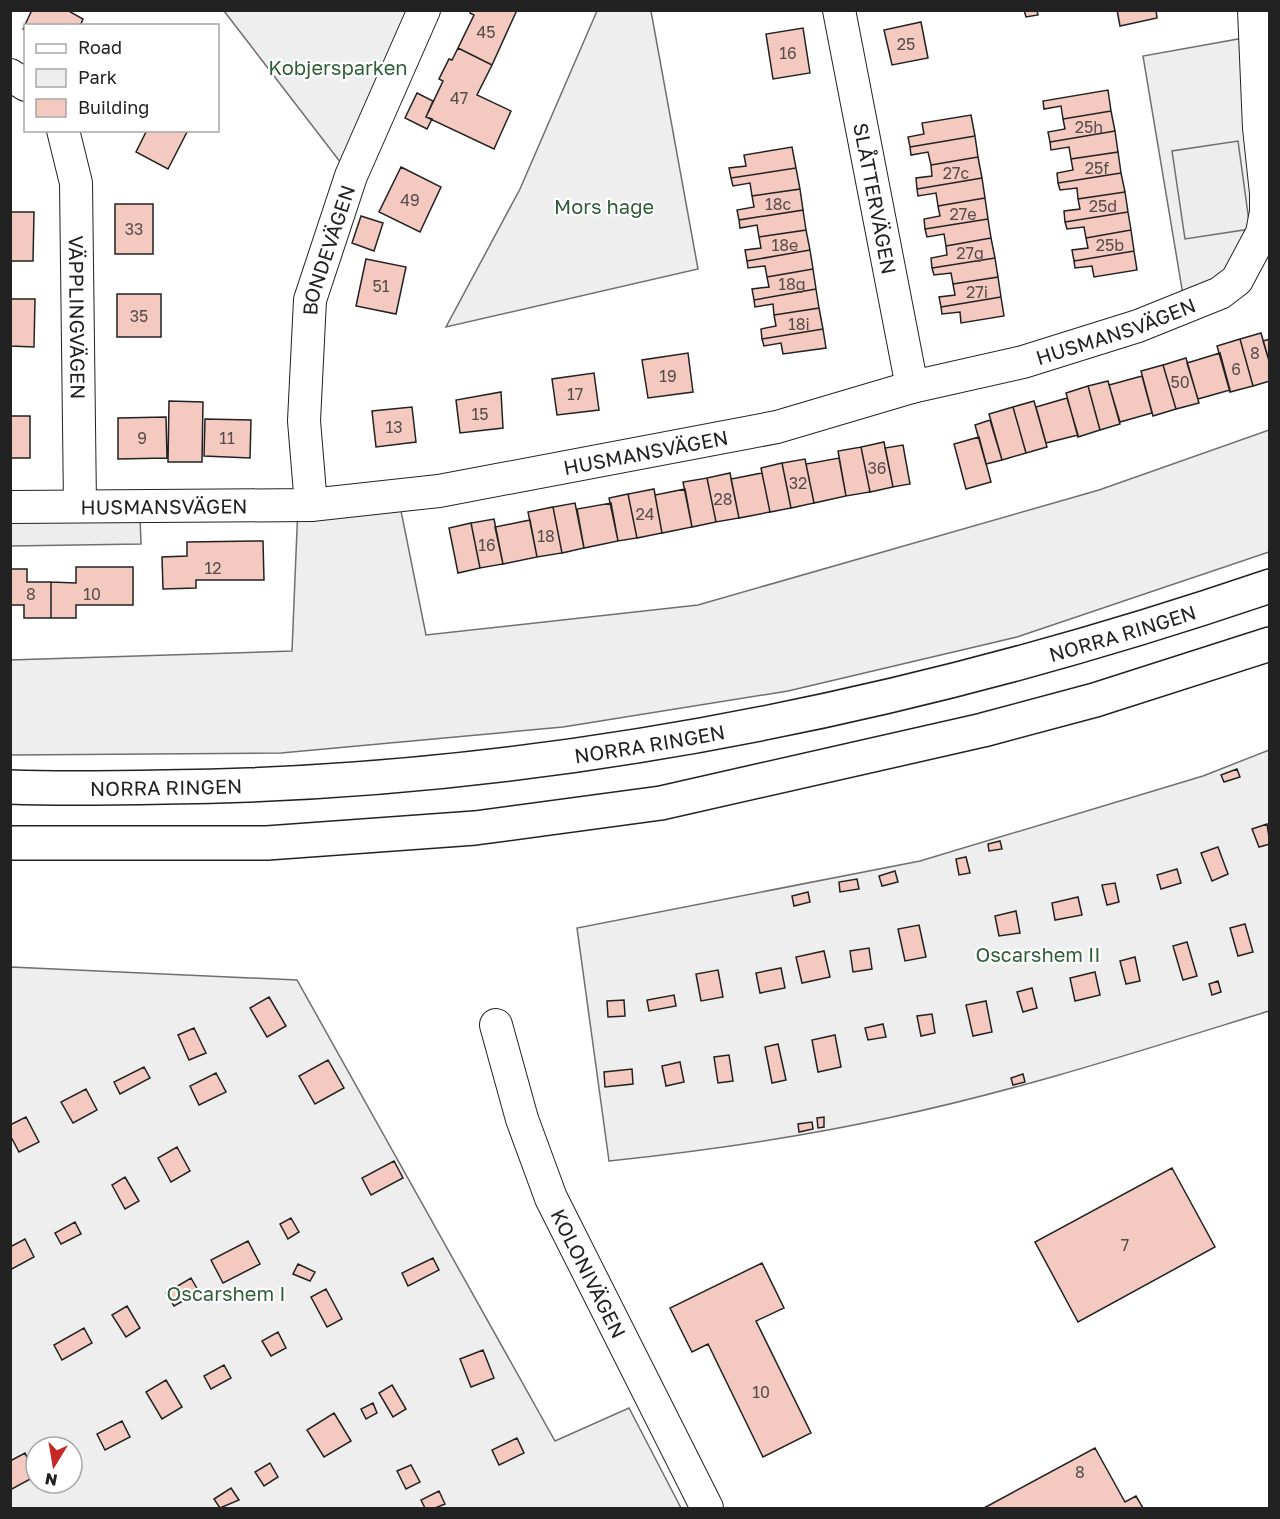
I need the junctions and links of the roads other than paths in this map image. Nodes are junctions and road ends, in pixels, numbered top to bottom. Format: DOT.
graph roads {
  1 [pos="424,10"];
  2 [pos="839,10"];
  3 [pos="1254,10"];
  4 [pos="10,75"];
  5 [pos="24,84"];
  6 [pos="63,132"];
  7 [pos="912,387"];
  8 [pos="80,505"];
  9 [pos="311,505"];
  10 [pos="10,507"];
  11 [pos="1269,586"];
  12 [pos="1269,644"];
  13 [pos="10,787"];
  14 [pos="10,843"];
  15 [pos="496,1026"];
  16 [pos="707,1509"];
  1 -- 9 [label="street, BONDEVÄGEN"];
  2 -- 7 [label="street, SLÅTTERVÄGEN"];
  3 -- 7 [label="street, HUSMANSVÄGEN"];
  4 -- 5 [label="street"];
  6 -- 8 [label="street, VÄPPLINGVÄGEN"];
  7 -- 9 [label="street, HUSMANSVÄGEN"];
  8 -- 9 [label="street, HUSMANSVÄGEN"];
  8 -- 10 [label="street, HUSMANSVÄGEN"];
  11 -- 13 [label="main road, NORRA RINGEN"];
  12 -- 14 [label="main road"];
  15 -- 16 [label="street, KOLONIVÄGEN"];
}
